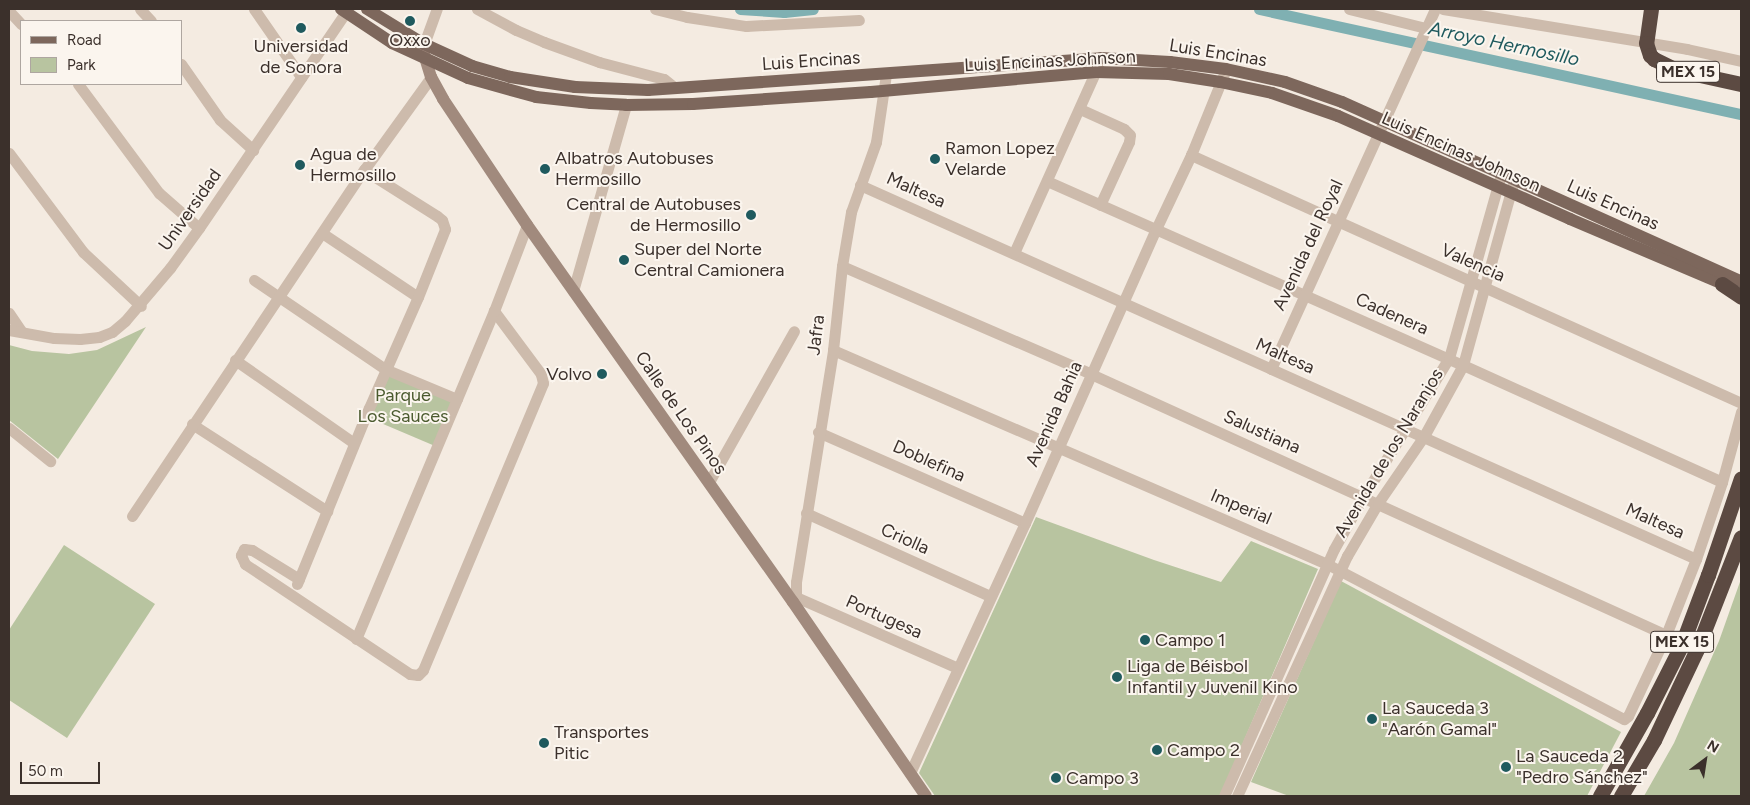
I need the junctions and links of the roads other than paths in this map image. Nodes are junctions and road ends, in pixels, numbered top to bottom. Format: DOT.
graph roads {
  1 [pos="140,9"];
  2 [pos="254,9"];
  3 [pos="367,9"];
  4 [pos="437,9"];
  5 [pos="477,9"];
  6 [pos="655,9"];
  7 [pos="1435,9"];
  8 [pos="1443,9"];
  9 [pos="1651,9"];
  10 [pos="9,10"];
  11 [pos="345,10"];
  12 [pos="1355,10"];
  13 [pos="150,20"];
  14 [pos="859,20"];
  15 [pos="20,23"];
  16 [pos="1426,28"];
  17 [pos="424,44"];
  18 [pos="1646,44"];
  19 [pos="1101,58"];
  20 [pos="424,59"];
  21 [pos="1741,62"];
  22 [pos="182,65"];
  23 [pos="1226,69"];
  24 [pos="1096,72"];
  25 [pos="886,74"];
  26 [pos="431,76"];
  27 [pos="302,77"];
  28 [pos="1220,82"];
  29 [pos="1741,84"];
  30 [pos="79,85"];
  31 [pos="675,88"];
  32 [pos="885,91"];
  33 [pos="626,105"];
  34 [pos="1080,108"];
  35 [pos="1385,121"];
  36 [pos="1378,135"];
  37 [pos="253,150"];
  38 [pos="9,154"];
  39 [pos="1192,155"];
  40 [pos="364,170"];
  41 [pos="1514,180"];
  42 [pos="1046,181"];
  43 [pos="1499,181"];
  44 [pos="860,185"];
  45 [pos="1510,193"];
  46 [pos="1100,205"];
  47 [pos="1338,222"];
  48 [pos="527,224"];
  49 [pos="199,228"];
  50 [pos="1156,229"];
  51 [pos="322,233"];
  52 [pos="1014,253"];
  53 [pos="842,266"];
  54 [pos="254,280"];
  55 [pos="1741,280"];
  56 [pos="1471,281"];
  57 [pos="1722,284"];
  58 [pos="1483,286"];
  59 [pos="573,291"];
  60 [pos="1741,292"];
  61 [pos="1304,294"];
  62 [pos="279,295"];
  63 [pos="418,297"];
  64 [pos="1741,297"];
  65 [pos="1124,302"];
  66 [pos="141,306"];
  67 [pos="494,311"];
  68 [pos="9,312"];
  69 [pos="9,330"];
  70 [pos="794,331"];
  71 [pos="22,332"];
  72 [pos="833,350"];
  73 [pos="1448,358"];
  74 [pos="235,360"];
  75 [pos="1462,364"];
  76 [pos="385,369"];
  77 [pos="1271,370"];
  78 [pos="1091,374"];
  79 [pos="456,399"];
  80 [pos="1741,402"];
  81 [pos="1741,412"];
  82 [pos="192,424"];
  83 [pos="9,428"];
  84 [pos="1407,428"];
  85 [pos="818,432"];
  86 [pos="1424,436"];
  87 [pos="354,443"];
  88 [pos="1058,448"];
  89 [pos="50,461"];
  90 [pos="1741,478"];
  91 [pos="709,482"];
  92 [pos="1722,482"];
  93 [pos="1363,497"];
  94 [pos="1378,504"];
  95 [pos="327,511"];
  96 [pos="806,513"];
  97 [pos="132,516"];
  98 [pos="1025,523"];
  99 [pos="1741,537"];
  100 [pos="1696,559"];
  101 [pos="1327,564"];
  102 [pos="1340,570"];
  103 [pos="299,579"];
  104 [pos="292,595"];
  105 [pos="990,596"];
  106 [pos="795,600"];
  107 [pos="1666,635"];
  108 [pos="356,638"];
  109 [pos="958,668"];
  110 [pos="910,772"];
  111 [pos="1233,774"];
  112 [pos="1245,778"];
  113 [pos="926,796"];
  114 [pos="1224,796"];
  115 [pos="1237,796"];
  116 [pos="1600,796"];
  117 [pos="1621,796"];
  1 -- 13 [label="street"];
  2 -- 27 [label="street"];
  3 -- 17 [label="main road, Luis Encinas"];
  4 -- 17 [label="street"];
  5 -- 31 [label="street"];
  6 -- 14 [label="street"];
  7 -- 16 [label="street, Avenida del Royal"];
  8 -- 18 [label="street"];
  9 -- 18 [label="highway, MEX 15"];
  10 -- 15 [label="street"];
  11 -- 20 [label="main road, Luis Encinas Johnson"];
  11 -- 27 [label="street, Universidad"];
  12 -- 16 [label="street"];
  16 -- 35 [label="street, Avenida del Royal"];
  17 -- 20 [label="street, Calle de Los Pinos"];
  17 -- 31 [label="main road, Luis Encinas"];
  18 -- 21 [label="street"];
  18 -- 29 [label="highway, MEX 15"];
  19 -- 23 [label="main road, Luis Encinas"];
  19 -- 24 [label="street"];
  19 -- 25 [label="main road, Luis Encinas"];
  20 -- 26 [label="street, Calle de Los Pinos"];
  20 -- 33 [label="main road, Luis Encinas Johnson"];
  22 -- 37 [label="street"];
  23 -- 28 [label="street, Avenida Bahia"];
  23 -- 35 [label="main road, Luis Encinas"];
  24 -- 28 [label="main road, Luis Encinas Johnson"];
  24 -- 32 [label="main road, Luis Encinas Johnson"];
  24 -- 34 [label="street"];
  25 -- 31 [label="main road, Luis Encinas"];
  25 -- 32 [label="street, Jafra"];
  26 -- 40 [label="street"];
  26 -- 48 [label="street, Calle de Los Pinos"];
  27 -- 37 [label="street, Universidad"];
  28 -- 36 [label="main road, Luis Encinas Johnson"];
  28 -- 39 [label="street, Avenida Bahia"];
  30 -- 49 [label="street"];
  32 -- 33 [label="main road, Luis Encinas Johnson"];
  32 -- 44 [label="street, Jafra"];
  33 -- 59 [label="street"];
  34 -- 42 [label="street"];
  34 -- 46 [label="street"];
  35 -- 36 [label="street, Avenida del Royal"];
  35 -- 43 [label="main road, Luis Encinas"];
  36 -- 43 [label="main road, Luis Encinas Johnson"];
  36 -- 47 [label="street, Avenida del Royal"];
  37 -- 49 [label="street, Universidad"];
  38 -- 66 [label="street"];
  39 -- 47 [label="street, Valencia"];
  39 -- 50 [label="street, Avenida Bahia"];
  40 -- 51 [label="street"];
  40 -- 63 [label="street"];
  41 -- 43 [label="main road, Luis Encinas"];
  41 -- 45 [label="street, Avenida de los Naranjos"];
  41 -- 55 [label="main road, Luis Encinas"];
  42 -- 46 [label="street, Cadenera"];
  42 -- 52 [label="street"];
  43 -- 45 [label="main road, Luis Encinas Johnson"];
  43 -- 56 [label="street, Avenida de los Naranjos"];
  44 -- 52 [label="street, Maltesa"];
  44 -- 53 [label="street, Jafra"];
  45 -- 57 [label="main road, Luis Encinas Johnson"];
  45 -- 58 [label="street, Avenida de los Naranjos"];
  46 -- 50 [label="street, Cadenera"];
  47 -- 56 [label="street, Valencia"];
  47 -- 61 [label="street, Avenida del Royal"];
  48 -- 59 [label="street, Calle de Los Pinos"];
  48 -- 67 [label="street"];
  49 -- 66 [label="street, Universidad"];
  50 -- 61 [label="street, Cadenera"];
  50 -- 65 [label="street, Avenida Bahia"];
  51 -- 62 [label="street"];
  51 -- 63 [label="street"];
  52 -- 65 [label="street, Maltesa"];
  53 -- 72 [label="street, Jafra"];
  53 -- 78 [label="street, Salustiana"];
  54 -- 62 [label="street"];
  56 -- 58 [label="street, Valencia"];
  56 -- 73 [label="street, Avenida de los Naranjos"];
  57 -- 60 [label="main road, Luis Encinas Johnson"];
  57 -- 64 [label="highway"];
  58 -- 75 [label="street, Avenida de los Naranjos"];
  58 -- 80 [label="street, Valencia"];
  59 -- 91 [label="street, Calle de Los Pinos"];
  61 -- 73 [label="street, Cadenera"];
  61 -- 77 [label="street, Avenida del Royal"];
  62 -- 74 [label="street"];
  62 -- 76 [label="street"];
  63 -- 76 [label="street"];
  65 -- 77 [label="street, Maltesa"];
  65 -- 78 [label="street, Avenida Bahia"];
  66 -- 71 [label="street, Universidad"];
  67 -- 79 [label="street"];
  67 -- 108 [label="street"];
  68 -- 71 [label="street"];
  69 -- 71 [label="street, Universidad"];
  70 -- 91 [label="street"];
  72 -- 85 [label="street, Jafra"];
  72 -- 88 [label="street, Imperial"];
  73 -- 75 [label="street, Cadenera"];
  73 -- 84 [label="street, Avenida de los Naranjos"];
  74 -- 82 [label="street"];
  74 -- 87 [label="street"];
  75 -- 86 [label="street, Avenida de los Naranjos"];
  75 -- 92 [label="street, Cadenera"];
  76 -- 79 [label="street"];
  76 -- 87 [label="street"];
  77 -- 84 [label="street, Maltesa"];
  78 -- 88 [label="street, Avenida Bahia"];
  78 -- 93 [label="street, Salustiana"];
  79 -- 108 [label="street"];
  81 -- 92 [label="street"];
  82 -- 95 [label="street"];
  82 -- 97 [label="street"];
  83 -- 89 [label="street"];
  84 -- 86 [label="street, Maltesa"];
  84 -- 93 [label="street, Avenida de los Naranjos"];
  85 -- 96 [label="street, Jafra"];
  85 -- 98 [label="street, Doblefina"];
  86 -- 94 [label="street, Avenida de los Naranjos"];
  86 -- 100 [label="street, Maltesa"];
  87 -- 95 [label="street"];
  88 -- 98 [label="street, Avenida Bahia"];
  88 -- 101 [label="street, Imperial"];
  90 -- 116 [label="highway, MEX 15"];
  91 -- 106 [label="street, Calle de Los Pinos"];
  92 -- 100 [label="street"];
  93 -- 94 [label="street, Salustiana"];
  93 -- 101 [label="street, Avenida de los Naranjos"];
  94 -- 102 [label="street, Avenida de los Naranjos"];
  94 -- 107 [label="street, Salustiana"];
  95 -- 103 [label="street"];
  96 -- 105 [label="street, Criolla"];
  96 -- 106 [label="street, Jafra"];
  98 -- 105 [label="street, Avenida Bahia"];
  99 -- 117 [label="highway, MEX 15"];
  100 -- 107 [label="street"];
  101 -- 102 [label="street, Imperial"];
  101 -- 111 [label="street"];
  102 -- 107 [label="street, Imperial"];
  102 -- 112 [label="street"];
  103 -- 104 [label="street"];
  103 -- 104 [label="street"];
  104 -- 108 [label="street"];
  105 -- 109 [label="street, Avenida Bahia"];
  106 -- 109 [label="street, Portugesa"];
  106 -- 110 [label="street, Calle de Los Pinos"];
  109 -- 110 [label="street, Avenida Bahia"];
  110 -- 113 [label="street, Calle de Los Pinos"];
  111 -- 112 [label="street"];
  111 -- 114 [label="street"];
  112 -- 115 [label="street"];
}
